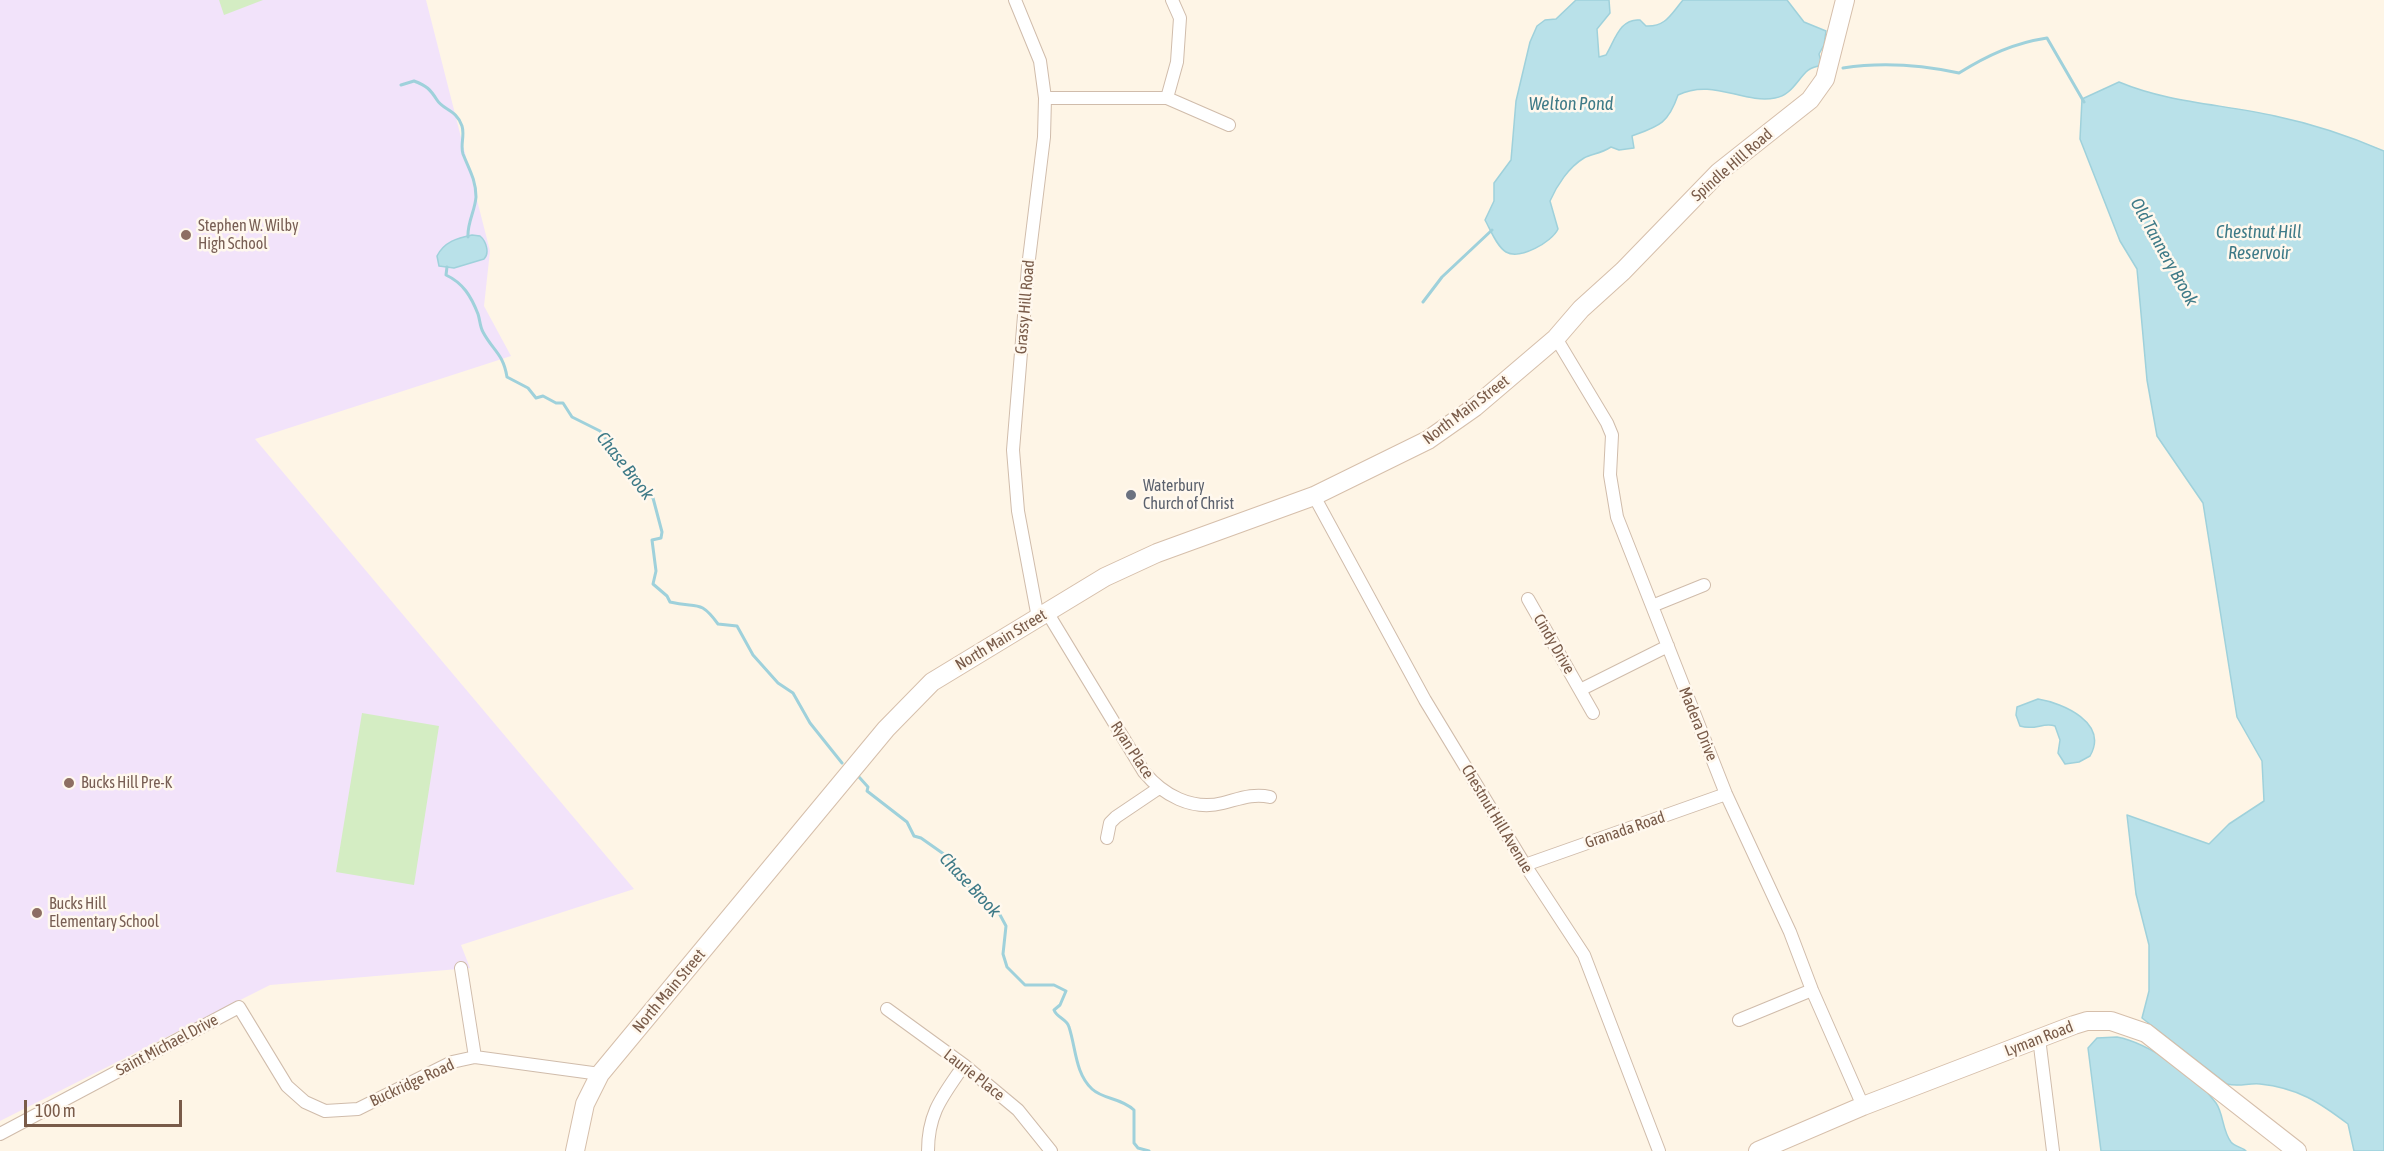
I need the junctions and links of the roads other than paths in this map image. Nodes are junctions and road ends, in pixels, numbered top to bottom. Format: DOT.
graph roads {
  1 [pos="1015,0"];
  2 [pos="1172,0"];
  3 [pos="1845,0"];
  4 [pos="1045,98"];
  5 [pos="1167,98"];
  6 [pos="1229,124"];
  7 [pos="1581,309"];
  8 [pos="1556,338"];
  9 [pos="1314,496"];
  10 [pos="1704,585"];
  11 [pos="1528,599"];
  12 [pos="1652,606"];
  13 [pos="1042,615"];
  14 [pos="1668,646"];
  15 [pos="1580,690"];
  16 [pos="1593,713"];
  17 [pos="1159,788"];
  18 [pos="1726,794"];
  19 [pos="1270,797"];
  20 [pos="1107,838"];
  21 [pos="1525,865"];
  22 [pos="461,968"];
  23 [pos="1812,990"];
  24 [pos="239,1007"];
  25 [pos="887,1009"];
  26 [pos="1739,1020"];
  27 [pos="2039,1038"];
  28 [pos="475,1057"];
  29 [pos="964,1065"];
  30 [pos="600,1074"];
  31 [pos="1863,1106"];
  32 [pos="0,1134"];
  33 [pos="575,1151"];
  34 [pos="928,1151"];
  35 [pos="1051,1151"];
  36 [pos="1659,1151"];
  37 [pos="1758,1151"];
  38 [pos="2053,1151"];
  39 [pos="2296,1151"];
  1 -- 4 [label="street, Grassy Hill Road"];
  2 -- 5 [label="street"];
  3 -- 7 [label="main road, Spindle Hill Road"];
  4 -- 5 [label="street"];
  4 -- 13 [label="street, Grassy Hill Road"];
  5 -- 6 [label="street"];
  7 -- 8 [label="main road, North Main Street"];
  8 -- 9 [label="main road, North Main Street"];
  8 -- 12 [label="street, Madera Drive"];
  9 -- 13 [label="main road, North Main Street"];
  9 -- 21 [label="street, Chestnut Hill Avenue"];
  10 -- 12 [label="street"];
  11 -- 15 [label="street, Cindy Drive"];
  12 -- 14 [label="street, Madera Drive"];
  13 -- 17 [label="street, Ryan Place"];
  13 -- 30 [label="main road, North Main Street"];
  14 -- 15 [label="street, Cindy Drive"];
  14 -- 18 [label="street, Madera Drive"];
  15 -- 16 [label="street, Cindy Drive"];
  17 -- 19 [label="street, Ryan Place"];
  17 -- 20 [label="street"];
  18 -- 21 [label="street, Granada Road"];
  18 -- 23 [label="street, Madera Drive"];
  21 -- 36 [label="street, Chestnut Hill Avenue"];
  22 -- 28 [label="street"];
  23 -- 26 [label="street"];
  23 -- 31 [label="street, Madera Drive"];
  24 -- 28 [label="street, Buckridge Road"];
  24 -- 32 [label="street, Saint Michael Drive"];
  25 -- 29 [label="street, Laurie Place"];
  27 -- 31 [label="main road, Lyman Road"];
  27 -- 38 [label="street"];
  27 -- 39 [label="main road, Lyman Road"];
  28 -- 30 [label="street, Buckridge Road"];
  29 -- 34 [label="street"];
  29 -- 35 [label="street, Laurie Place"];
  30 -- 33 [label="main road, North Main Street"];
  31 -- 37 [label="main road, Lyman Road"];
}
